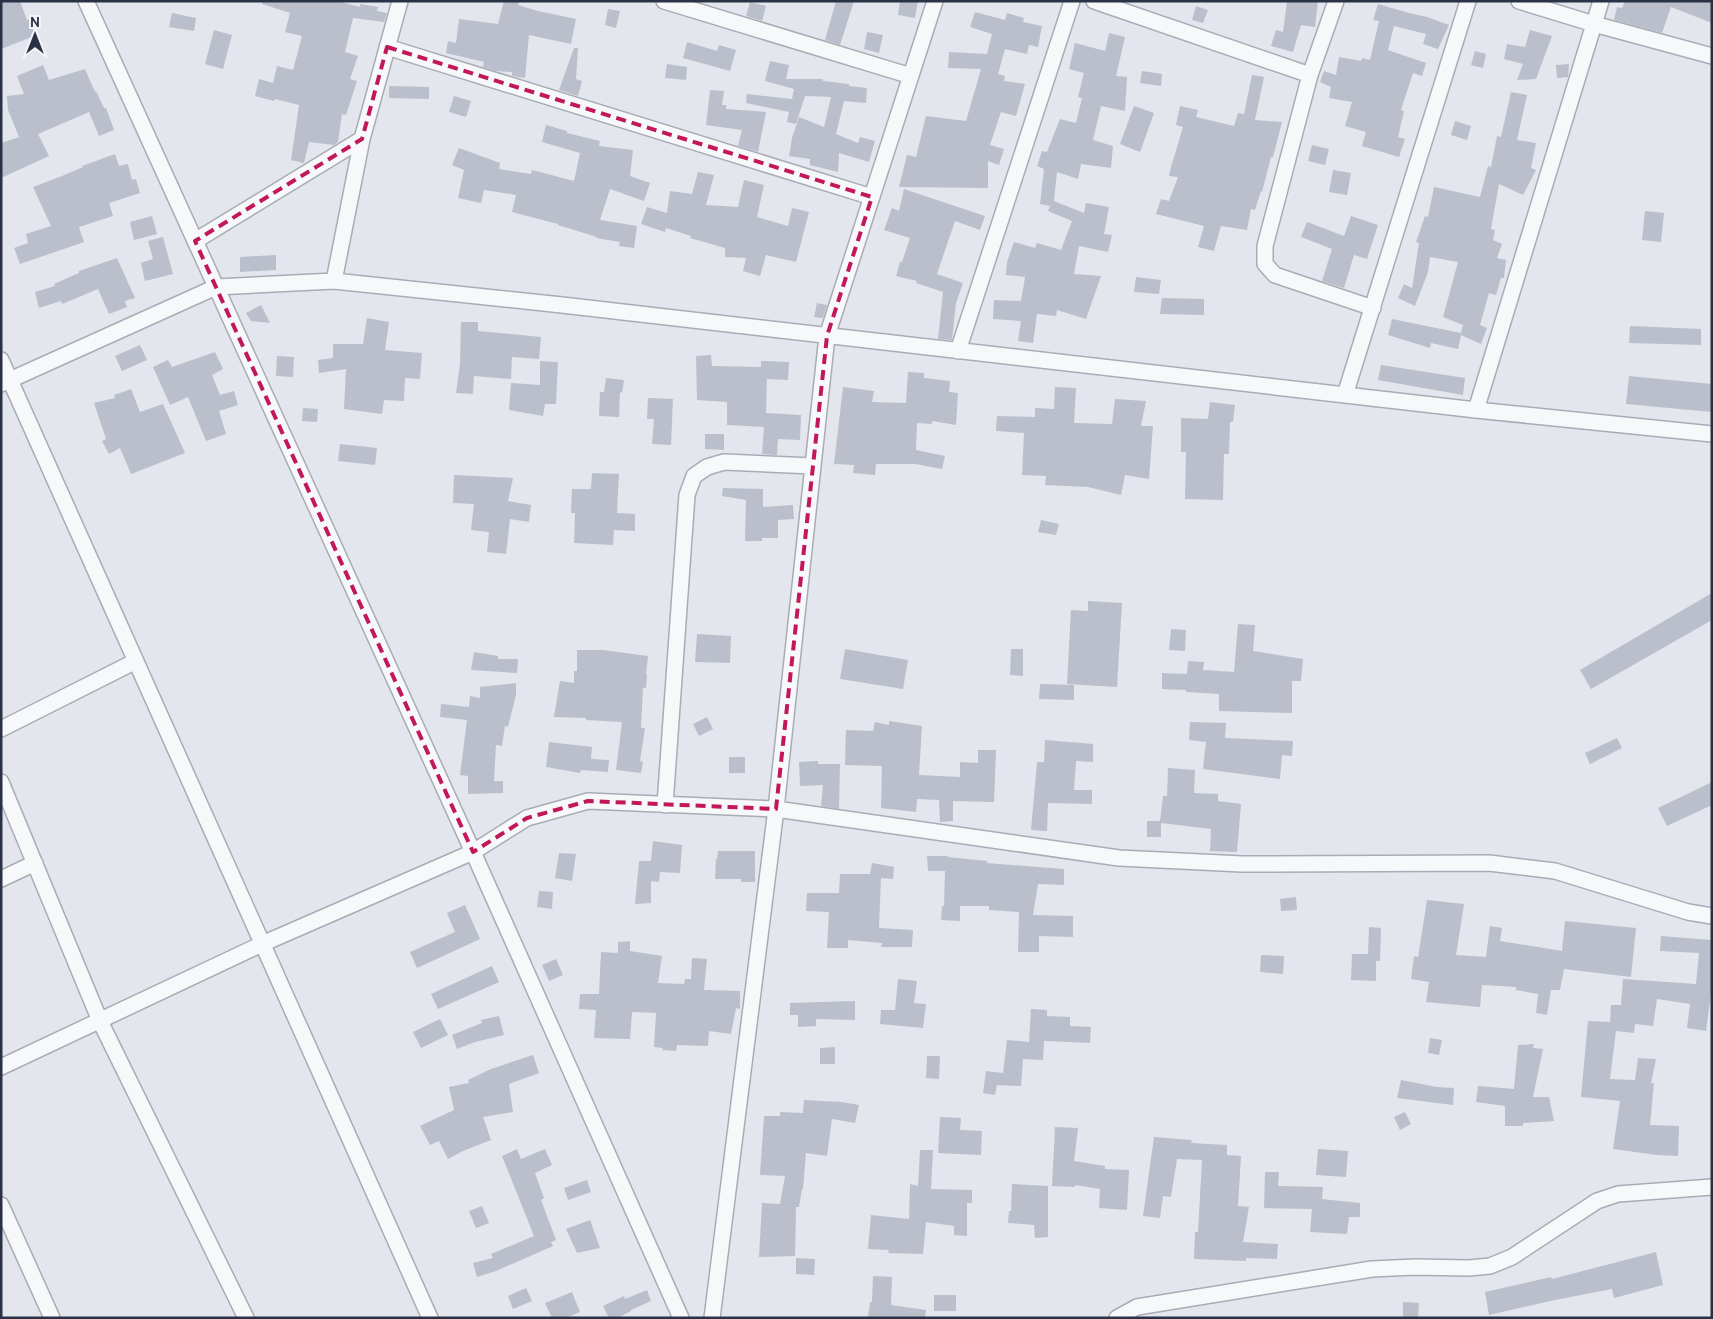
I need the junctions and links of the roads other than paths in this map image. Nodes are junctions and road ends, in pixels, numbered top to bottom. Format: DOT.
graph roads {
  1 [pos="86,1"];
  2 [pos="400,1"];
  3 [pos="664,1"];
  4 [pos="936,1"];
  5 [pos="1072,1"];
  6 [pos="1094,1"];
  7 [pos="1336,1"];
  8 [pos="1468,1"];
  9 [pos="1519,1"];
  10 [pos="1601,1"];
  11 [pos="1594,24"];
  12 [pos="387,47"];
  13 [pos="1712,56"];
  14 [pos="1310,75"];
  15 [pos="911,76"];
  16 [pos="362,138"];
  17 [pos="872,197"];
  18 [pos="195,241"];
  19 [pos="334,281"];
  20 [pos="216,287"];
  21 [pos="1372,308"];
  22 [pos="827,336"];
  23 [pos="958,351"];
  24 [pos="1,360"];
  25 [pos="6,382"];
  26 [pos="1345,395"];
  27 [pos="1476,410"];
  28 [pos="1712,434"];
  29 [pos="813,466"];
  30 [pos="136,661"];
  31 [pos="1,729"];
  32 [pos="1,782"];
  33 [pos="665,804"];
  34 [pos="776,810"];
  35 [pos="473,852"];
  36 [pos="35,863"];
  37 [pos="1,879"];
  38 [pos="1712,916"];
  39 [pos="262,944"];
  40 [pos="100,1021"];
  41 [pos="1,1067"];
  42 [pos="1712,1187"];
  43 [pos="1,1205"];
  44 [pos="52,1318"];
  45 [pos="246,1318"];
  46 [pos="430,1318"];
  47 [pos="681,1318"];
  48 [pos="712,1318"];
  49 [pos="1117,1318"];
  1 -- 18 [label="street"];
  2 -- 12 [label="street"];
  3 -- 15 [label="street"];
  4 -- 15 [label="street"];
  5 -- 23 [label="street"];
  6 -- 14 [label="street"];
  7 -- 14 [label="street"];
  8 -- 21 [label="street"];
  9 -- 11 [label="street"];
  10 -- 11 [label="street"];
  11 -- 13 [label="street"];
  11 -- 27 [label="street"];
  12 -- 16 [label="street"];
  12 -- 17 [label="street"];
  14 -- 21 [label="street"];
  15 -- 17 [label="street"];
  16 -- 18 [label="street"];
  16 -- 19 [label="street"];
  17 -- 22 [label="street"];
  18 -- 20 [label="street"];
  19 -- 20 [label="street"];
  19 -- 22 [label="street"];
  20 -- 25 [label="street"];
  20 -- 35 [label="street"];
  21 -- 26 [label="street"];
  22 -- 23 [label="street"];
  22 -- 29 [label="street"];
  23 -- 26 [label="street"];
  24 -- 25 [label="street"];
  25 -- 30 [label="street"];
  26 -- 27 [label="street"];
  27 -- 28 [label="street"];
  29 -- 33 [label="street"];
  29 -- 34 [label="street"];
  30 -- 31 [label="street"];
  30 -- 39 [label="street"];
  32 -- 36 [label="street"];
  33 -- 34 [label="street"];
  33 -- 35 [label="street"];
  34 -- 38 [label="street"];
  34 -- 48 [label="street"];
  35 -- 39 [label="street"];
  35 -- 47 [label="street"];
  36 -- 37 [label="street"];
  36 -- 40 [label="street"];
  39 -- 40 [label="street"];
  39 -- 46 [label="street"];
  40 -- 41 [label="street"];
  40 -- 45 [label="street"];
  42 -- 49 [label="street"];
  43 -- 44 [label="street"];
}
